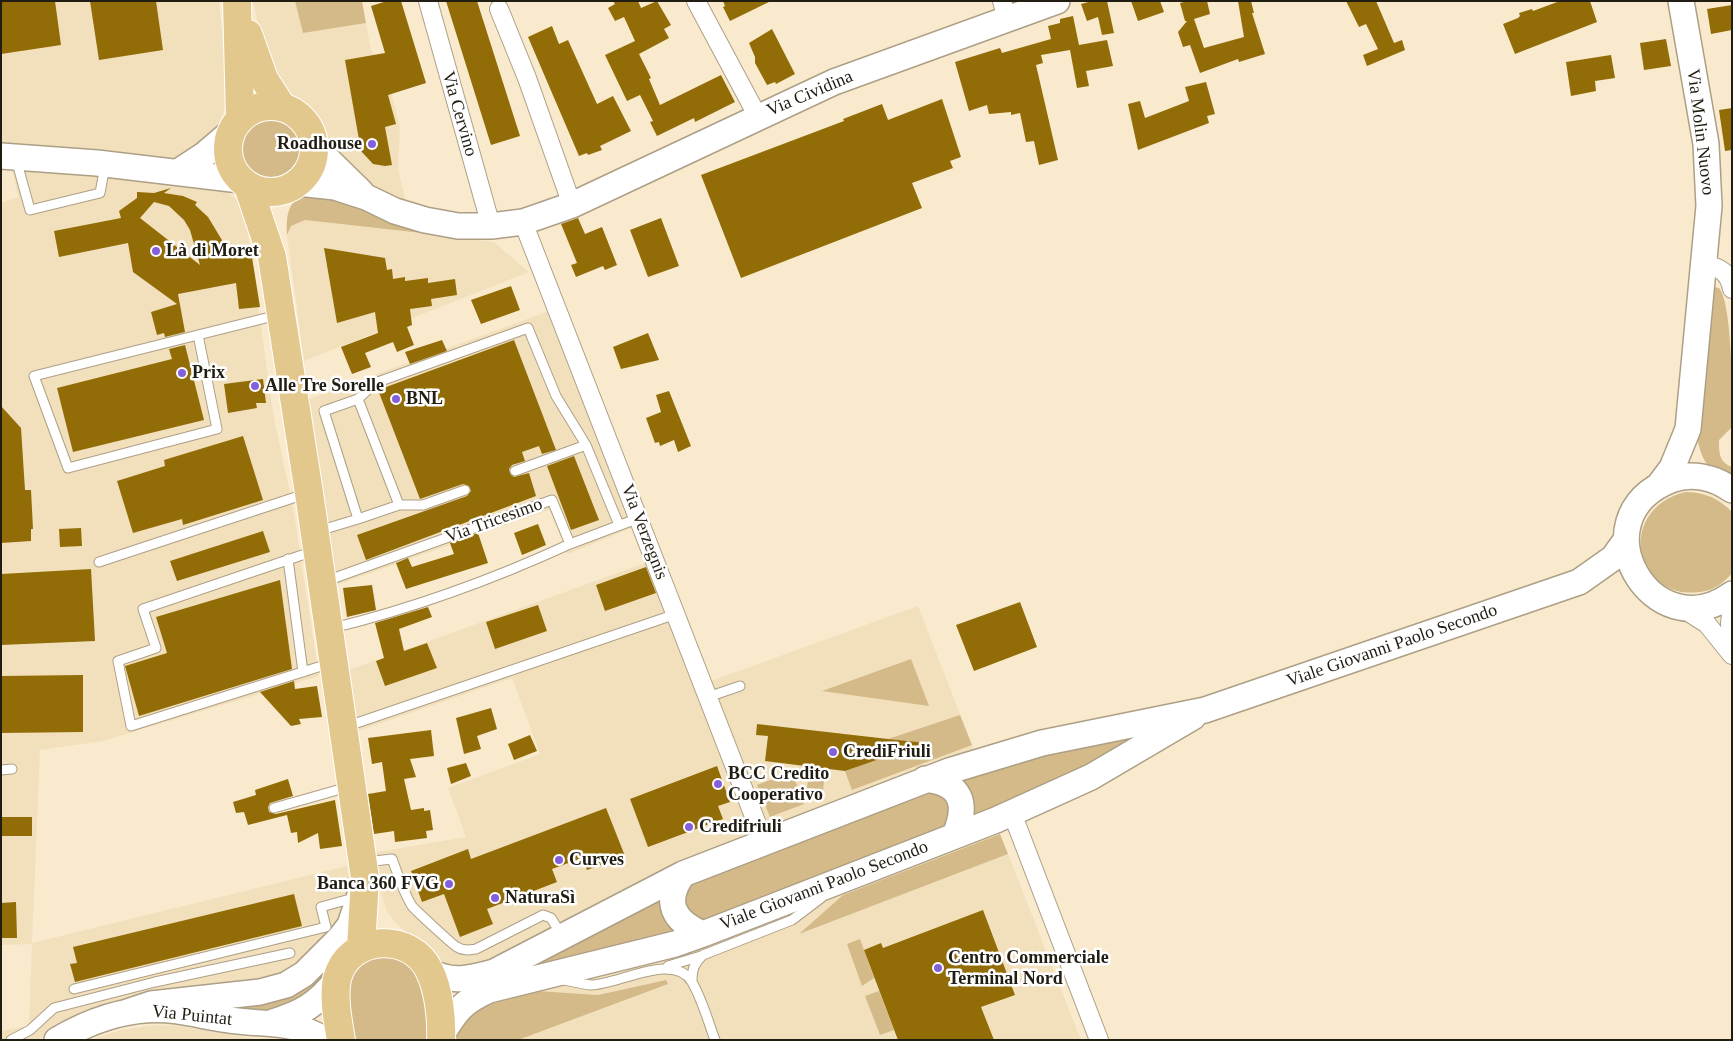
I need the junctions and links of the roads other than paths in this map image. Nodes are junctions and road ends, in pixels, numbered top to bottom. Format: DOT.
graph roads {
  1 [pos="428,1"];
  2 [pos="696,1"];
  3 [pos="1057,1"];
  4 [pos="1681,1"];
  5 [pos="238,6"];
  6 [pos="499,9"];
  7 [pos="1005,10"];
  8 [pos="282,107"];
  9 [pos="758,117"];
  10 [pos="235,125"];
  11 [pos="314,146"];
  12 [pos="8,156"];
  13 [pos="106,164"];
  14 [pos="178,172"];
  15 [pos="244,183"];
  16 [pos="290,187"];
  17 [pos="366,197"];
  18 [pos="572,205"];
  19 [pos="523,222"];
  20 [pos="491,226"];
  21 [pos="272,257"];
  22 [pos="1705,264"];
  23 [pos="1732,289"];
  24 [pos="282,314"];
  25 [pos="198,335"];
  26 [pos="358,400"];
  27 [pos="1688,429"];
  28 [pos="586,445"];
  29 [pos="515,471"];
  30 [pos="1707,478"];
  31 [pos="1660,484"];
  32 [pos="1731,489"];
  33 [pos="464,490"];
  34 [pos="309,493"];
  35 [pos="399,504"];
  36 [pos="639,518"];
  37 [pos="358,519"];
  38 [pos="619,525"];
  39 [pos="1626,540"];
  40 [pos="316,541"];
  41 [pos="570,544"];
  42 [pos="288,560"];
  43 [pos="99,562"];
  44 [pos="1579,582"];
  45 [pos="321,583"];
  46 [pos="1645,588"];
  47 [pos="1732,594"];
  48 [pos="1732,604"];
  49 [pos="1679,607"];
  50 [pos="294,608"];
  51 [pos="284,611"];
  52 [pos="676,614"];
  53 [pos="328,629"];
  54 [pos="1732,641"];
  55 [pos="1732,655"];
  56 [pos="332,663"];
  57 [pos="303,672"];
  58 [pos="740,686"];
  59 [pos="708,697"];
  60 [pos="1205,710"];
  61 [pos="343,728"];
  62 [pos="12,769"];
  63 [pos="1,770"];
  64 [pos="925,779"];
  65 [pos="351,786"];
  66 [pos="274,808"];
  67 [pos="1012,813"];
  68 [pos="956,835"];
  69 [pos="764,842"];
  70 [pos="364,870"];
  71 [pos="683,874"];
  72 [pos="562,936"];
  73 [pos="389,942"];
  74 [pos="703,945"];
  75 [pos="361,948"];
  76 [pos="290,953"];
  77 [pos="660,969"];
  78 [pos="430,971"];
  79 [pos="539,976"];
  80 [pos="336,981"];
  81 [pos="692,981"];
  82 [pos="74,989"];
  83 [pos="122,1002"];
  84 [pos="272,1022"];
  85 [pos="441,1038"];
  86 [pos="11,1040"];
  87 [pos="57,1040"];
  88 [pos="326,1040"];
  89 [pos="341,1040"];
  90 [pos="715,1040"];
  91 [pos="1099,1040"];
  1 -- 20 [label="street, Via Cervino"];
  2 -- 9 [label="street"];
  3 -- 7 [label="main road, Via Cividina"];
  4 -- 22 [label="main road, Via Molin Nuovo"];
  5 -- 8 [label="main road"];
  5 -- 10 [label="main road"];
  6 -- 18 [label="street"];
  7 -- 9 [label="main road, Via Cividina"];
  8 -- 10 [label="main road"];
  8 -- 11 [label="main road"];
  9 -- 18 [label="main road, Via Cividina"];
  10 -- 14 [label="main road"];
  10 -- 15 [label="main road"];
  11 -- 16 [label="main road"];
  11 -- 17 [label="main road, Via Cividina"];
  12 -- 13 [label="main road"];
  12 -- 13 [label="lane"];
  13 -- 14 [label="main road"];
  14 -- 15 [label="main road"];
  15 -- 16 [label="main road"];
  15 -- 21 [label="main road"];
  16 -- 17 [label="main road, Via Cividina"];
  16 -- 21 [label="main road"];
  17 -- 20 [label="main road, Via Cividina"];
  18 -- 19 [label="main road, Via Cividina"];
  19 -- 20 [label="main road, Via Cividina"];
  19 -- 36 [label="street, Via Verzegnis"];
  21 -- 24 [label="main road"];
  22 -- 23 [label="street"];
  22 -- 27 [label="main road, Via Molin Nuovo"];
  24 -- 25 [label="lane"];
  24 -- 34 [label="main road"];
  25 -- 25 [label="lane"];
  26 -- 28 [label="lane"];
  26 -- 35 [label="lane"];
  26 -- 37 [label="lane"];
  27 -- 30 [label="main road, Via Molin Nuovo"];
  27 -- 31 [label="main road, Via Molin Nuovo"];
  28 -- 29 [label="lane"];
  28 -- 38 [label="lane"];
  30 -- 31 [label="main road"];
  30 -- 32 [label="main road"];
  31 -- 39 [label="main road"];
  33 -- 35 [label="lane"];
  34 -- 40 [label="main road"];
  34 -- 43 [label="lane"];
  35 -- 37 [label="lane"];
  36 -- 38 [label="lane"];
  36 -- 52 [label="street, Via Verzegnis"];
  37 -- 40 [label="lane"];
  38 -- 41 [label="lane"];
  39 -- 44 [label="main road, Viale Giovanni Paolo Secondo"];
  39 -- 46 [label="main road"];
  40 -- 42 [label="lane"];
  40 -- 45 [label="main road"];
  41 -- 45 [label="lane, Via Tricesimo"];
  41 -- 53 [label="lane"];
  42 -- 50 [label="lane"];
  42 -- 57 [label="lane"];
  44 -- 46 [label="main road, Viale Giovanni Paolo Secondo"];
  44 -- 60 [label="main road, Viale Giovanni Paolo Secondo"];
  45 -- 53 [label="main road"];
  46 -- 49 [label="main road"];
  47 -- 49 [label="main road"];
  48 -- 54 [label="street"];
  49 -- 55 [label="street"];
  50 -- 51 [label="lane"];
  50 -- 57 [label="lane"];
  52 -- 59 [label="street, Via Verzegnis"];
  52 -- 61 [label="lane"];
  53 -- 56 [label="main road"];
  56 -- 57 [label="lane"];
  56 -- 61 [label="main road"];
  58 -- 59 [label="lane"];
  59 -- 69 [label="street, Via Verzegnis"];
  60 -- 64 [label="main road, Viale Giovanni Paolo Secondo"];
  60 -- 67 [label="main road, Viale Giovanni Paolo Secondo"];
  61 -- 65 [label="main road"];
  62 -- 63 [label="lane"];
  64 -- 68 [label="main road"];
  64 -- 69 [label="main road, Viale Giovanni Paolo Secondo"];
  65 -- 66 [label="lane"];
  65 -- 70 [label="main road"];
  67 -- 68 [label="main road, Viale Giovanni Paolo Secondo"];
  67 -- 91 [label="street"];
  68 -- 74 [label="main road, Viale Giovanni Paolo Secondo"];
  69 -- 71 [label="main road, Viale Giovanni Paolo Secondo"];
  70 -- 72 [label="lane"];
  70 -- 73 [label="main road"];
  70 -- 75 [label="main road"];
  70 -- 82 [label="lane"];
  70 -- 83 [label="main road"];
  71 -- 72 [label="main road, Viale Giovanni Paolo Secondo"];
  71 -- 74 [label="main road"];
  72 -- 78 [label="main road, Viale Giovanni Paolo Secondo"];
  73 -- 75 [label="main road"];
  73 -- 78 [label="main road"];
  74 -- 77 [label="lane"];
  74 -- 79 [label="main road, Viale Giovanni Paolo Secondo"];
  74 -- 81 [label="lane"];
  75 -- 80 [label="main road"];
  76 -- 83 [label="lane"];
  77 -- 79 [label="lane"];
  77 -- 81 [label="lane"];
  78 -- 85 [label="main road"];
  79 -- 85 [label="main road, Viale Giovanni Paolo Secondo"];
  80 -- 84 [label="main road, Via Puintat"];
  80 -- 89 [label="main road"];
  81 -- 90 [label="lane"];
  83 -- 84 [label="main road, Via Puintat"];
  83 -- 86 [label="lane"];
  83 -- 87 [label="main road, Via Puintat"];
  84 -- 88 [label="main road, Via Puintat"];
}
